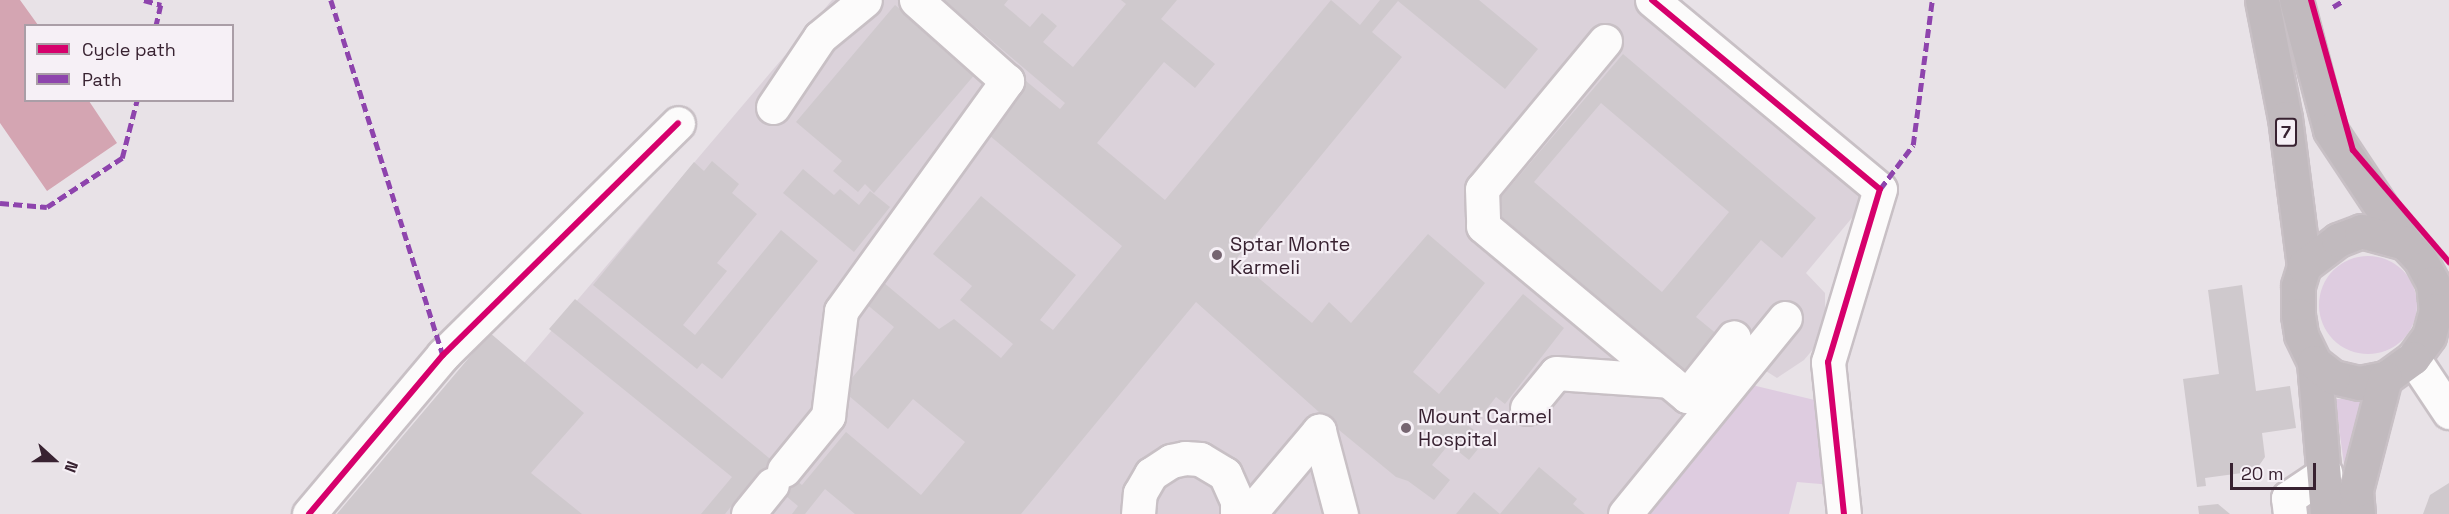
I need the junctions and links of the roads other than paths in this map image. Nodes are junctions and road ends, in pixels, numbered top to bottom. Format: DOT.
graph roads {
  1 [pos="865,0"];
  2 [pos="916,0"];
  3 [pos="1652,0"];
  4 [pos="2262,0"];
  5 [pos="2296,0"];
  6 [pos="1605,41"];
  7 [pos="773,107"];
  8 [pos="678,123"];
  9 [pos="2405,243"];
  10 [pos="2304,266"];
  11 [pos="1785,318"];
  12 [pos="1734,337"];
  13 [pos="2413,358"];
  14 [pos="2314,362"];
  15 [pos="2385,378"];
  16 [pos="1669,381"];
  17 [pos="1527,408"];
  18 [pos="2449,412"];
  19 [pos="2325,473"];
  20 [pos="309,514"];
  21 [pos="748,514"];
  22 [pos="1138,514"];
  23 [pos="1237,514"];
  24 [pos="1249,514"];
  25 [pos="1341,514"];
  26 [pos="1625,514"];
  27 [pos="1844,514"];
  28 [pos="2290,514"];
  29 [pos="2327,514"];
  30 [pos="2358,514"];
  1 -- 7 [label="street"];
  2 -- 21 [label="street"];
  3 -- 27 [label="street"];
  4 -- 10 [label="highway, 7"];
  5 -- 9 [label="highway, 7"];
  6 -- 16 [label="street"];
  8 -- 20 [label="street"];
  9 -- 10 [label="highway"];
  9 -- 13 [label="highway, 7"];
  10 -- 14 [label="highway, 7"];
  11 -- 26 [label="street"];
  12 -- 16 [label="street"];
  13 -- 15 [label="highway, 7"];
  13 -- 18 [label="street"];
  14 -- 15 [label="highway, 7"];
  14 -- 19 [label="highway, 7"];
  15 -- 30 [label="highway"];
  16 -- 17 [label="street"];
  19 -- 28 [label="street"];
  19 -- 29 [label="highway, 7"];
  22 -- 23 [label="street"];
  24 -- 25 [label="street"];
}
